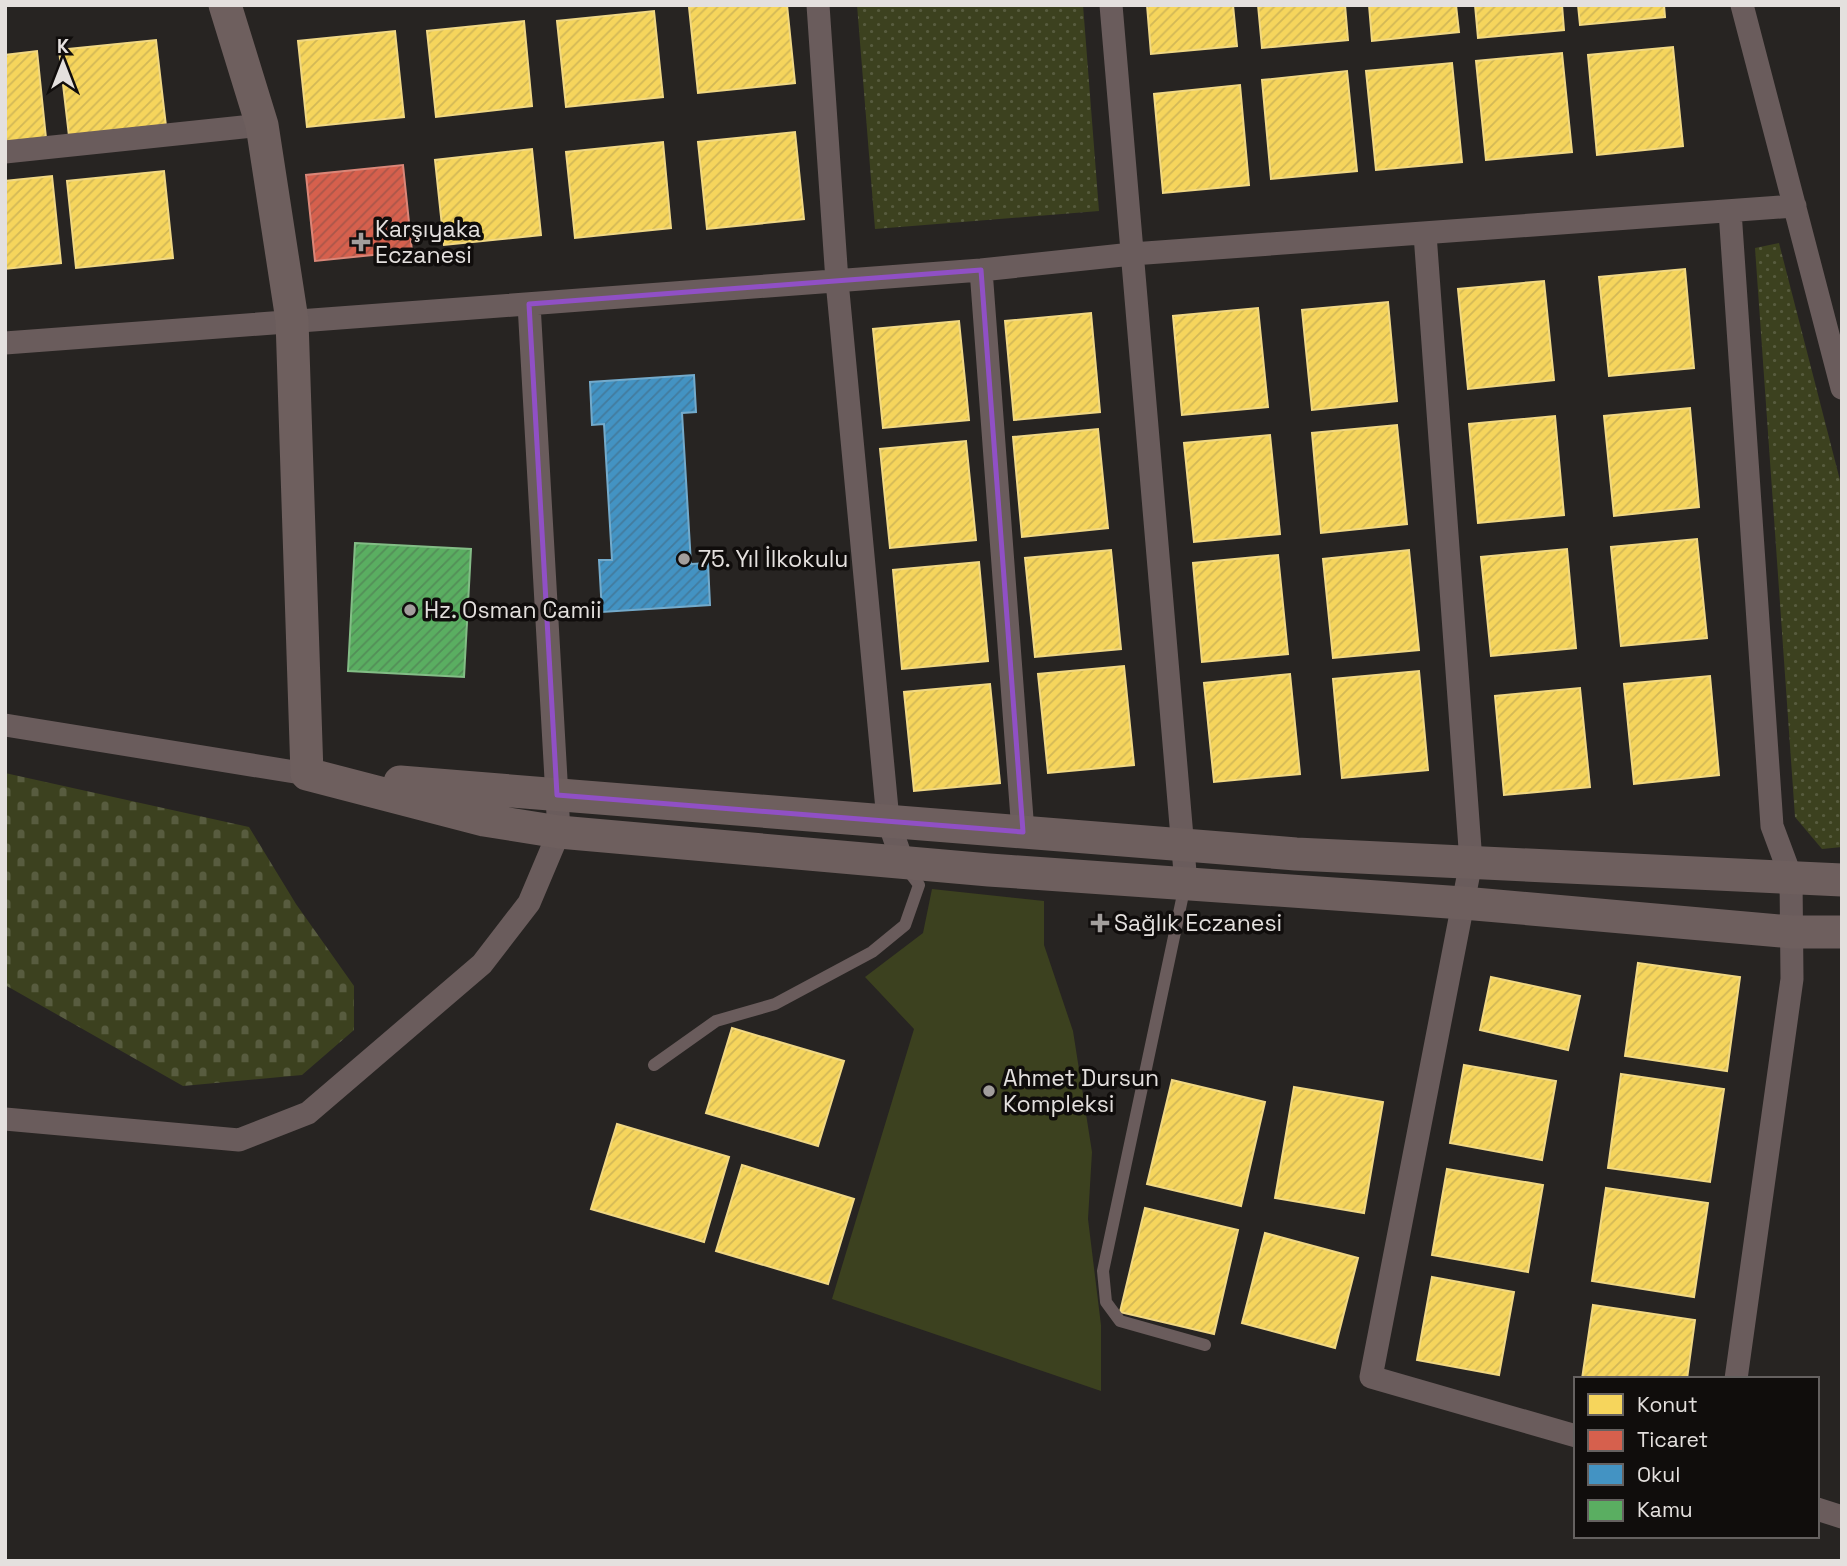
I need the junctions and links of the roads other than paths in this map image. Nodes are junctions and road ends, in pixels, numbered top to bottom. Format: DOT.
graph roads {
  1 [pos="225,5"];
  2 [pos="818,5"];
  3 [pos="1111,5"];
  4 [pos="1742,5"];
  5 [pos="262,125"];
  6 [pos="5,152"];
  7 [pos="1795,206"];
  8 [pos="1730,211"];
  9 [pos="1425,234"];
  10 [pos="1132,254"];
  11 [pos="981,270"];
  12 [pos="836,281"];
  13 [pos="529,304"];
  14 [pos="292,320"];
  15 [pos="5,343"];
  16 [pos="1842,388"];
  17 [pos="5,725"];
  18 [pos="307,774"];
  19 [pos="558,794"];
  20 [pos="888,820"];
  21 [pos="559,832"];
  22 [pos="1023,832"];
  23 [pos="1183,845"];
  24 [pos="1471,862"];
  25 [pos="903,863"];
  26 [pos="1791,877"];
  27 [pos="1842,880"];
  28 [pos="1186,884"];
  29 [pos="1463,903"];
  30 [pos="1791,932"];
  31 [pos="1842,932"];
  32 [pos="654,1065"];
  33 [pos="5,1119"];
  34 [pos="1205,1345"];
  35 [pos="1736,1377"];
  36 [pos="1574,1435"];
  37 [pos="1819,1510"];
  38 [pos="1842,1517"];
  1 -- 5 [label="street"];
  2 -- 12 [label="street"];
  3 -- 10 [label="street"];
  4 -- 7 [label="street"];
  5 -- 6 [label="street"];
  5 -- 14 [label="street"];
  7 -- 8 [label="street"];
  7 -- 16 [label="street"];
  8 -- 9 [label="street"];
  8 -- 26 [label="street"];
  9 -- 10 [label="street"];
  9 -- 24 [label="street"];
  10 -- 11 [label="street"];
  10 -- 23 [label="street"];
  11 -- 12 [label="street"];
  11 -- 22 [label="street"];
  12 -- 13 [label="street"];
  12 -- 20 [label="street"];
  13 -- 14 [label="street"];
  13 -- 19 [label="street"];
  14 -- 15 [label="street"];
  14 -- 18 [label="street"];
  17 -- 18 [label="street"];
  18 -- 19 [label="street"];
  18 -- 21 [label="street"];
  19 -- 20 [label="street"];
  19 -- 21 [label="street"];
  20 -- 22 [label="street"];
  20 -- 25 [label="street"];
  21 -- 25 [label="street"];
  21 -- 33 [label="street"];
  22 -- 23 [label="street"];
  23 -- 24 [label="street"];
  23 -- 28 [label="street"];
  24 -- 26 [label="street"];
  24 -- 29 [label="street"];
  25 -- 28 [label="street"];
  25 -- 32 [label="lane"];
  26 -- 27 [label="street"];
  26 -- 30 [label="street"];
  28 -- 29 [label="street"];
  28 -- 34 [label="lane"];
  29 -- 30 [label="street"];
  29 -- 36 [label="street"];
  30 -- 31 [label="street"];
  30 -- 35 [label="street"];
  37 -- 38 [label="street"];
}
